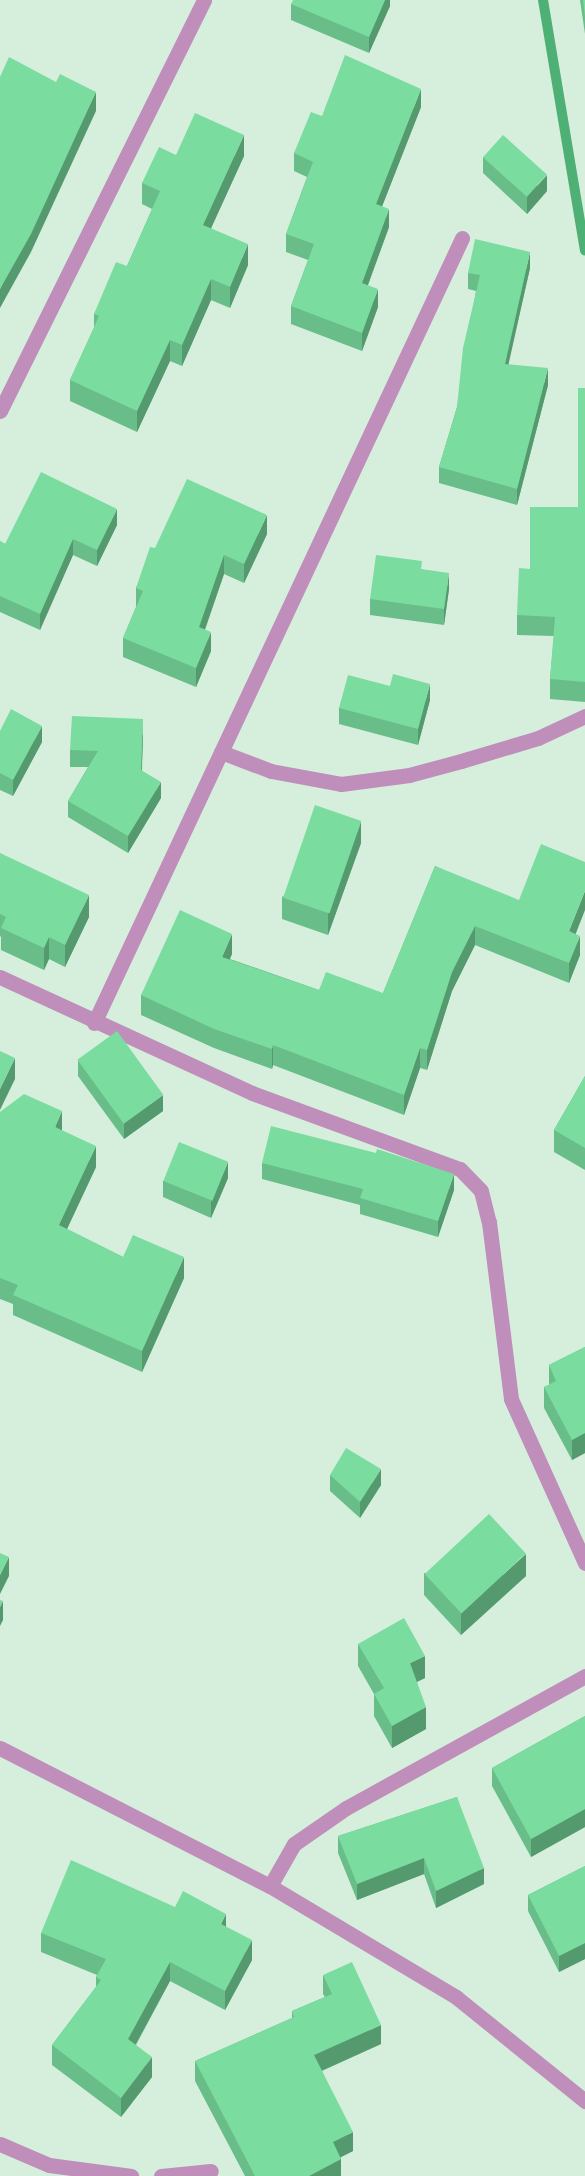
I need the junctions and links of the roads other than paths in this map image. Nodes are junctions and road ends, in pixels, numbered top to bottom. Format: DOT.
graph roads {
  1 [pos="204,0"];
  2 [pos="462,238"];
  3 [pos="0,411"];
  4 [pos="585,716"];
  5 [pos="222,752"];
  6 [pos="0,977"];
  7 [pos="94,1023"];
  8 [pos="585,1563"];
  9 [pos="585,1676"];
  10 [pos="0,1748"];
  11 [pos="270,1886"];
  12 [pos="585,2101"];
  13 [pos="0,2144"];
  14 [pos="211,2170"];
  15 [pos="131,2176"];
  16 [pos="161,2176"];
  1 -- 3 [label="street"];
  2 -- 5 [label="street"];
  4 -- 5 [label="street"];
  5 -- 7 [label="street"];
  6 -- 7 [label="street"];
  7 -- 8 [label="street"];
  9 -- 11 [label="street"];
  10 -- 11 [label="street"];
  11 -- 12 [label="street"];
  13 -- 15 [label="street"];
  14 -- 16 [label="street"];
}
